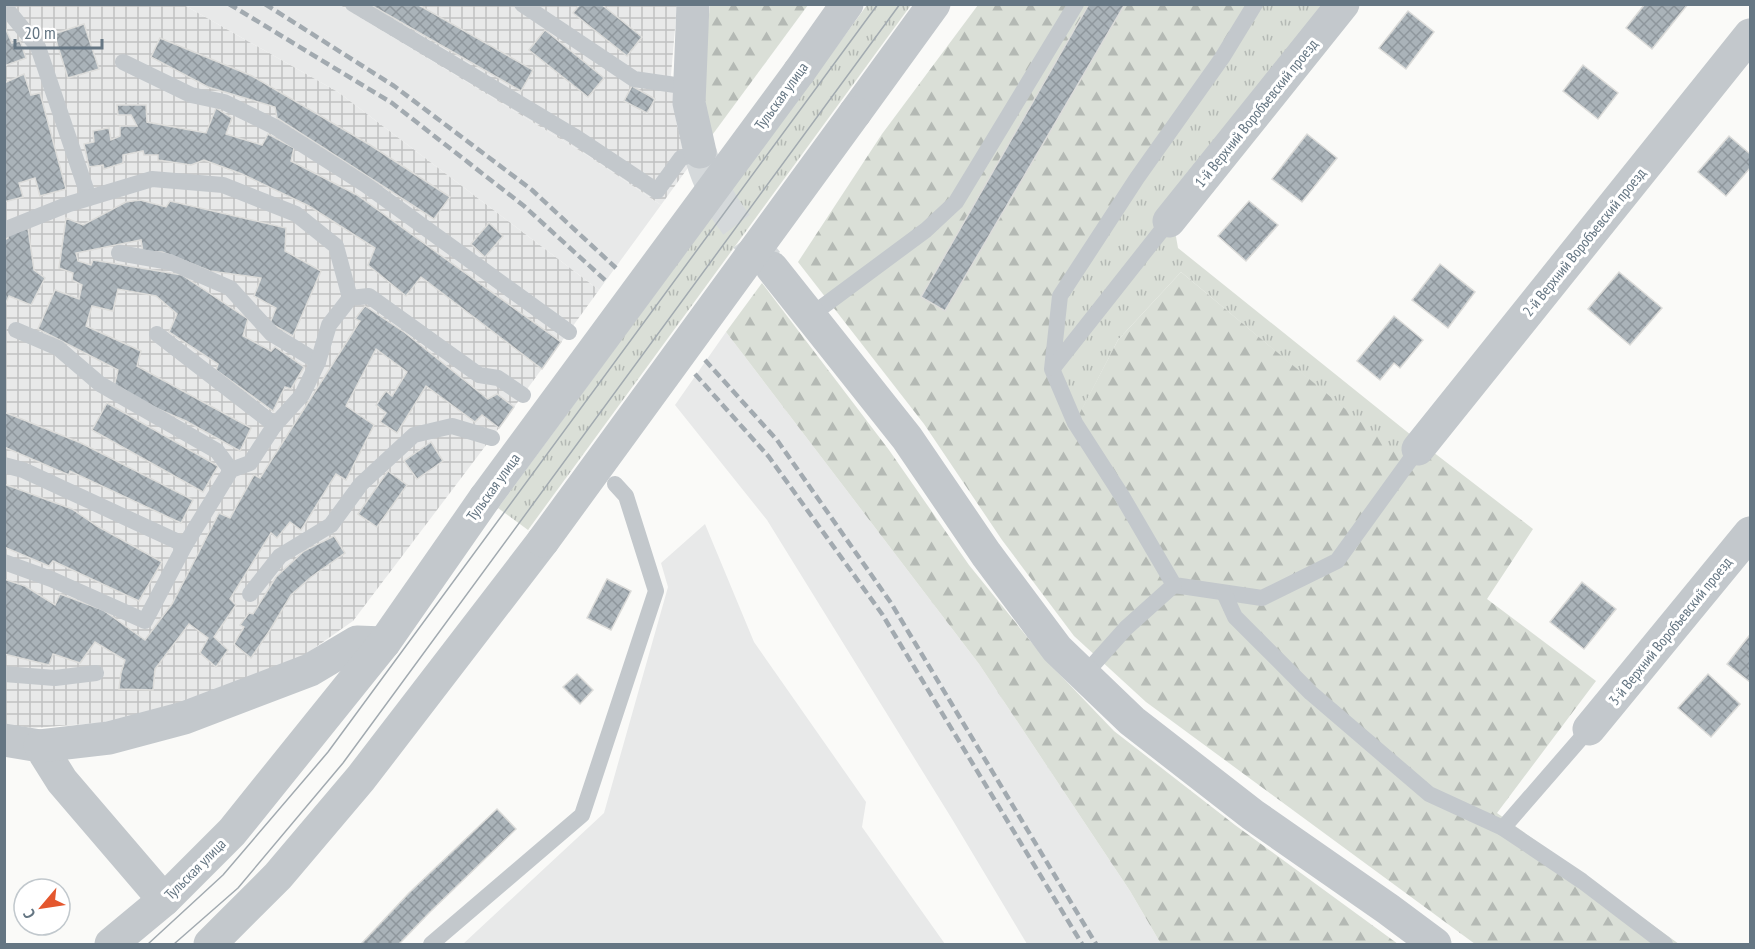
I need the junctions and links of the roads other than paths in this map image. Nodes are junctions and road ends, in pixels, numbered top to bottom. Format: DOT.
graph roads {
  1 [pos="353,4"];
  2 [pos="522,4"];
  3 [pos="693,4"];
  4 [pos="848,4"];
  5 [pos="934,4"];
  6 [pos="1076,4"];
  7 [pos="1254,4"];
  8 [pos="1343,4"];
  9 [pos="4,9"];
  10 [pos="1750,35"];
  11 [pos="123,62"];
  12 [pos="689,87"];
  13 [pos="700,152"];
  14 [pos="88,198"];
  15 [pos="1169,221"];
  16 [pos="4,230"];
  17 [pos="119,253"];
  18 [pos="772,268"];
  19 [pos="350,298"];
  20 [pos="810,316"];
  21 [pos="16,330"];
  22 [pos="569,332"];
  23 [pos="157,334"];
  24 [pos="318,362"];
  25 [pos="1052,369"];
  26 [pos="523,395"];
  27 [pos="274,425"];
  28 [pos="492,438"];
  29 [pos="1418,449"];
  30 [pos="4,465"];
  31 [pos="231,470"];
  32 [pos="615,484"];
  33 [pos="1750,533"];
  34 [pos="185,545"];
  35 [pos="4,562"];
  36 [pos="1174,585"];
  37 [pos="1224,593"];
  38 [pos="250,594"];
  39 [pos="384,643"];
  40 [pos="96,673"];
  41 [pos="4,674"];
  42 [pos="1084,675"];
  43 [pos="1589,729"];
  44 [pos="4,740"];
  45 [pos="40,746"];
  46 [pos="1503,828"];
  47 [pos="164,900"];
  48 [pos="111,945"];
  49 [pos="210,945"];
  50 [pos="431,945"];
  51 [pos="1436,945"];
  52 [pos="1665,945"];
  1 -- 13 [label="lane"];
  2 -- 12 [label="lane"];
  3 -- 12 [label="street"];
  4 -- 39 [label="street, Тульская улица, bridge"];
  5 -- 49 [label="street, bridge"];
  6 -- 20 [label="lane"];
  7 -- 25 [label="lane"];
  8 -- 15 [label="street, 1-й Верхний Воробъевский проезд"];
  9 -- 14 [label="lane"];
  10 -- 29 [label="street, 2-й Верхний Воробъевский проезд"];
  11 -- 22 [label="lane"];
  12 -- 13 [label="street"];
  14 -- 16 [label="lane"];
  14 -- 19 [label="lane"];
  15 -- 25 [label="lane"];
  17 -- 24 [label="lane"];
  18 -- 20 [label="street"];
  19 -- 24 [label="lane"];
  19 -- 26 [label="lane"];
  20 -- 42 [label="street"];
  21 -- 31 [label="lane"];
  23 -- 27 [label="lane"];
  24 -- 27 [label="lane"];
  25 -- 36 [label="lane"];
  27 -- 31 [label="lane"];
  28 -- 38 [label="lane"];
  29 -- 37 [label="lane"];
  30 -- 34 [label="lane"];
  31 -- 34 [label="lane"];
  32 -- 50 [label="lane"];
  33 -- 43 [label="street, 3-й Верхний Воробъевский проезд"];
  34 -- 35 [label="lane"];
  36 -- 37 [label="lane"];
  36 -- 42 [label="lane"];
  37 -- 46 [label="lane"];
  39 -- 45 [label="street"];
  39 -- 47 [label="street, Тульская улица"];
  40 -- 41 [label="lane"];
  42 -- 51 [label="street"];
  43 -- 46 [label="lane"];
  44 -- 45 [label="street"];
  45 -- 47 [label="street"];
  46 -- 52 [label="lane"];
  47 -- 48 [label="street, Тульская улица"];
}
